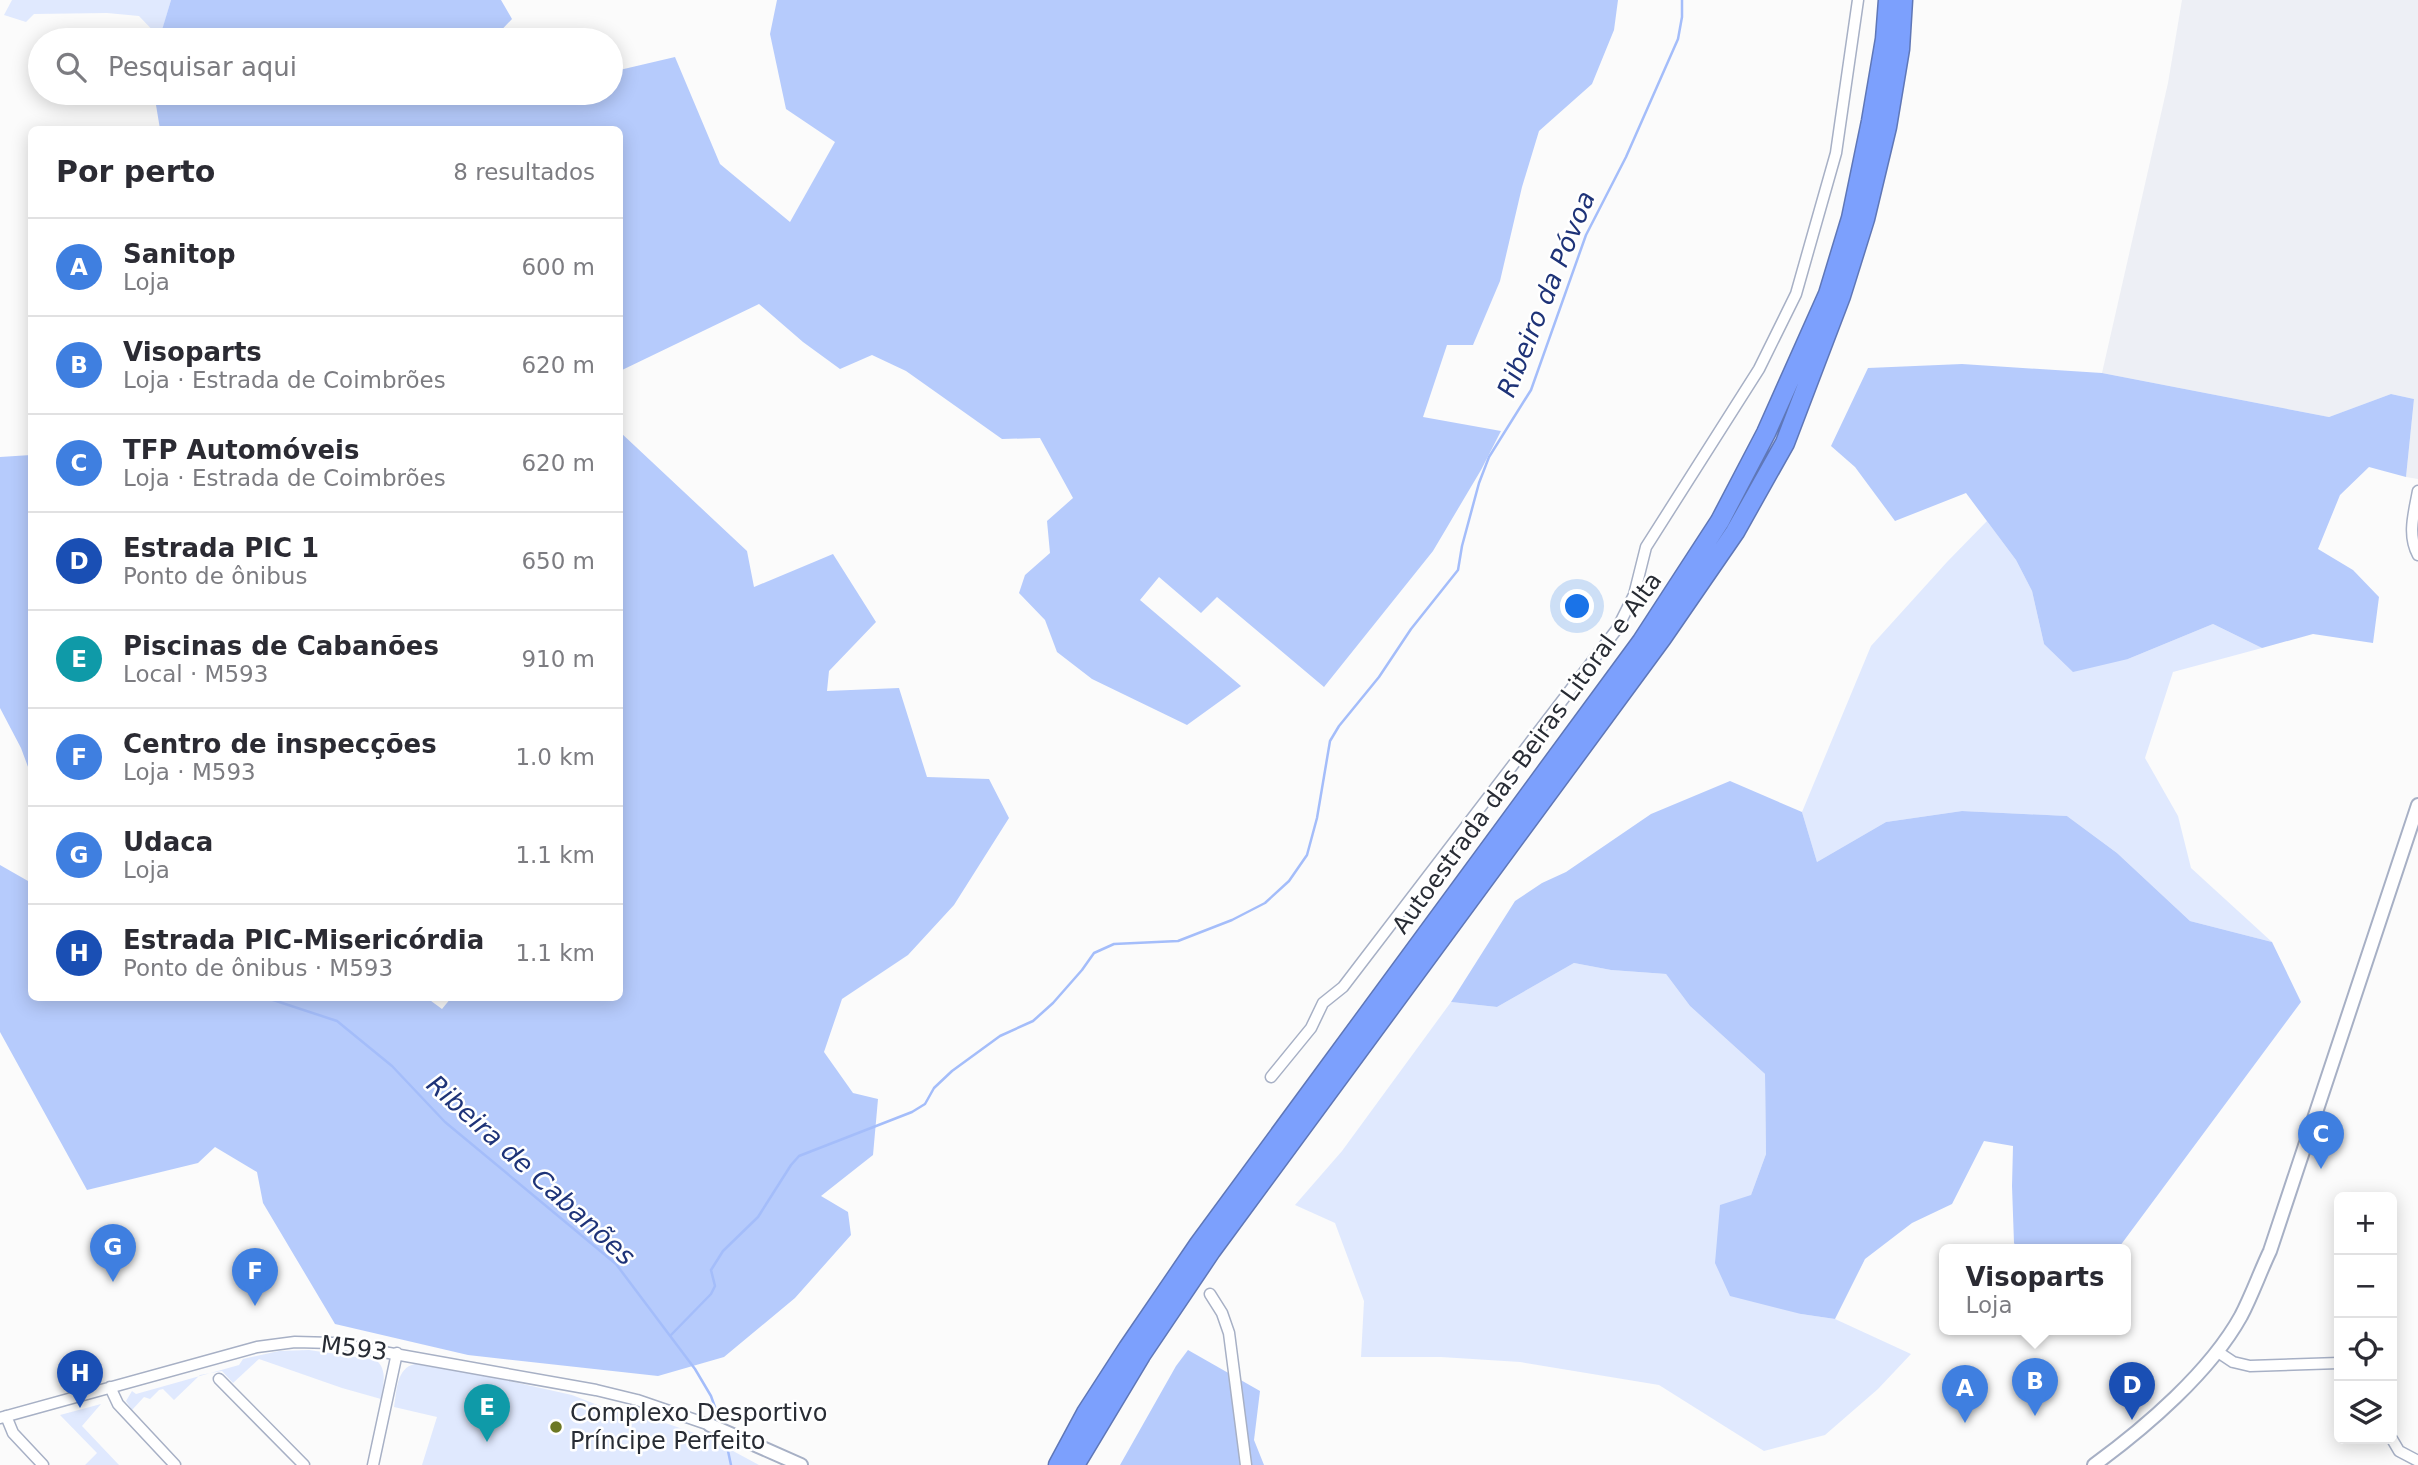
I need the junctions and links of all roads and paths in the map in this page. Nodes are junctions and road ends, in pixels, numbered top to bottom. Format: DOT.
graph roads {
  1 [pos="1858,0"];
  2 [pos="1888,0"];
  3 [pos="1903,0"];
  4 [pos="2418,491"];
  5 [pos="2418,515"];
  6 [pos="2413,525"];
  7 [pos="2418,555"];
  8 [pos="2418,804"];
  9 [pos="1271,1077"];
  10 [pos="1210,1294"];
  11 [pos="2218,1352"];
  12 [pos="397,1353"];
  13 [pos="2334,1363"];
  14 [pos="219,1379"];
  15 [pos="110,1387"];
  16 [pos="3,1417"];
  17 [pos="710,1425"];
  18 [pos="2395,1444"];
  19 [pos="2418,1461"];
  20 [pos="43,1465"];
  21 [pos="175,1465"];
  22 [pos="304,1465"];
  23 [pos="373,1465"];
  24 [pos="801,1465"];
  25 [pos="1058,1465"];
  26 [pos="1076,1465"];
  27 [pos="1246,1465"];
  28 [pos="2094,1465"];
  1 -- 9 [label="street"];
  2 -- 25 [label="highway, Autoestrada das Beiras Litoral e Alta"];
  3 -- 26 [label="highway, Autoestrada das Beiras Litoral e Alta"];
  4 -- 6 [label="street"];
  5 -- 6 [label="street"];
  6 -- 7 [label="street"];
  8 -- 11 [label="street"];
  10 -- 27 [label="street"];
  11 -- 13 [label="street"];
  11 -- 28 [label="street"];
  12 -- 15 [label="street, M593"];
  12 -- 17 [label="street, M593"];
  12 -- 23 [label="street"];
  14 -- 22 [label="street"];
  15 -- 16 [label="street, M593"];
  15 -- 21 [label="street"];
  16 -- 20 [label="street"];
  17 -- 24 [label="street"];
  18 -- 19 [label="street"];
}
